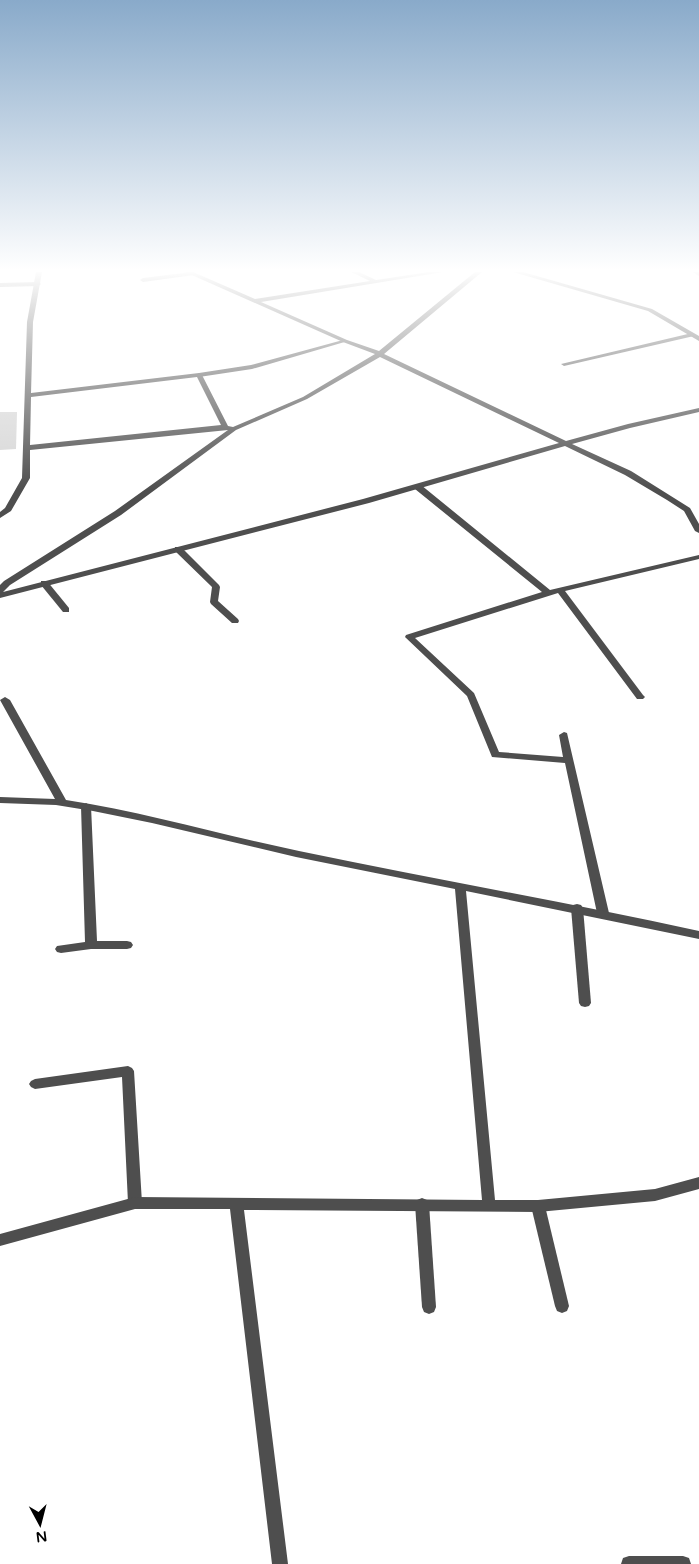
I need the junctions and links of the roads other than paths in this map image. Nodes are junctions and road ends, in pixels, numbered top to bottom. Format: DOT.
graph roads {
  1 [pos="29,345"];
  2 [pos="332,345"];
  3 [pos="356,345"];
  4 [pos="390,345"];
  5 [pos="648,345"];
  6 [pos="380,354"];
  7 [pos="564,364"];
  8 [pos="199,375"];
  9 [pos="28,395"];
  10 [pos="699,410"];
  11 [pos="225,427"];
  12 [pos="234,429"];
  13 [pos="568,442"];
  14 [pos="26,448"];
  15 [pos="418,487"];
  16 [pos="0,516"];
  17 [pos="699,531"];
  18 [pos="178,549"];
  19 [pos="699,557"];
  20 [pos="44,583"];
  21 [pos="0,590"];
  22 [pos="560,590"];
  23 [pos="548,593"];
  24 [pos="0,595"];
  25 [pos="66,610"];
  26 [pos="235,621"];
  27 [pos="640,697"];
  28 [pos="5,700"];
  29 [pos="564,735"];
  30 [pos="569,760"];
  31 [pos="0,800"];
  32 [pos="62,802"];
  33 [pos="86,806"];
  34 [pos="460,887"];
  35 [pos="577,908"];
  36 [pos="603,913"];
  37 [pos="699,935"];
  38 [pos="92,945"];
  39 [pos="127,945"];
  40 [pos="62,949"];
  41 [pos="586,1003"];
  42 [pos="35,1084"];
  43 [pos="699,1182"];
  44 [pos="135,1203"];
  45 [pos="236,1204"];
  46 [pos="422,1204"];
  47 [pos="489,1205"];
  48 [pos="538,1206"];
  49 [pos="0,1240"];
  50 [pos="562,1306"];
  51 [pos="429,1307"];
  52 [pos="280,1564"];
  53 [pos="629,1564"];
  54 [pos="683,1564"];
  1 -- 9 [label="street"];
  2 -- 8 [label="street"];
  3 -- 6 [label="street"];
  4 -- 6 [label="street"];
  5 -- 7 [label="street"];
  6 -- 12 [label="street"];
  6 -- 13 [label="street"];
  8 -- 9 [label="street"];
  8 -- 11 [label="street"];
  9 -- 14 [label="street"];
  10 -- 13 [label="street"];
  11 -- 12 [label="street"];
  11 -- 14 [label="street"];
  12 -- 21 [label="street"];
  13 -- 15 [label="street"];
  13 -- 17 [label="street"];
  14 -- 16 [label="street"];
  15 -- 18 [label="street"];
  15 -- 23 [label="street"];
  18 -- 20 [label="street"];
  18 -- 26 [label="street"];
  19 -- 22 [label="street"];
  20 -- 24 [label="street"];
  20 -- 25 [label="street"];
  22 -- 23 [label="street"];
  22 -- 27 [label="street"];
  23 -- 30 [label="street"];
  28 -- 32 [label="street"];
  29 -- 30 [label="street"];
  30 -- 36 [label="street"];
  31 -- 32 [label="street"];
  32 -- 33 [label="street"];
  33 -- 34 [label="street"];
  33 -- 38 [label="street"];
  34 -- 35 [label="street"];
  34 -- 47 [label="street"];
  35 -- 36 [label="street"];
  35 -- 41 [label="street"];
  36 -- 37 [label="street"];
  38 -- 39 [label="street"];
  38 -- 40 [label="street"];
  42 -- 44 [label="street"];
  43 -- 48 [label="street"];
  44 -- 45 [label="street"];
  44 -- 49 [label="street"];
  45 -- 46 [label="street"];
  45 -- 52 [label="street"];
  46 -- 47 [label="street"];
  46 -- 51 [label="street"];
  47 -- 48 [label="street"];
  48 -- 50 [label="street"];
  53 -- 54 [label="street"];
}
